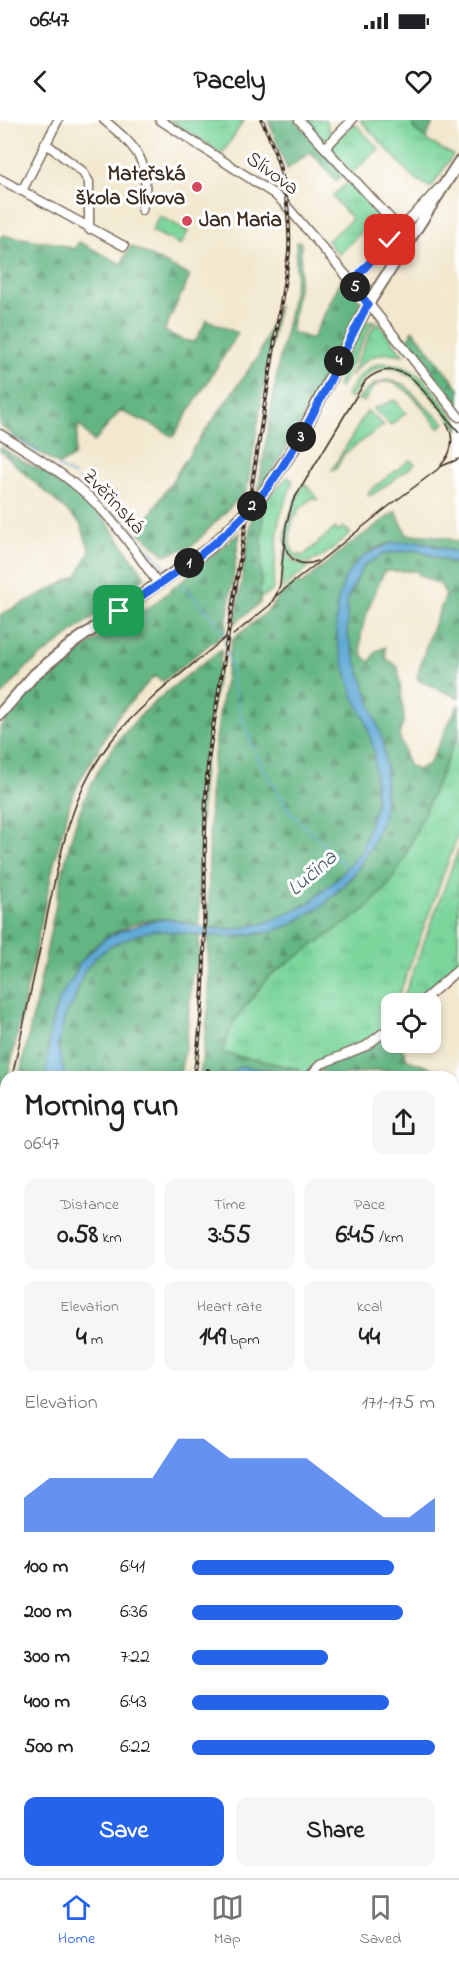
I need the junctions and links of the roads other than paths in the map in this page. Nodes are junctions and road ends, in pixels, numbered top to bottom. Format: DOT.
graph roads {
  1 [pos="58,120"];
  2 [pos="104,120"];
  3 [pos="160,120"];
  4 [pos="299,120"];
  5 [pos="352,120"];
  6 [pos="45,142"];
  7 [pos="325,148"];
  8 [pos="459,162"];
  9 [pos="0,179"];
  10 [pos="447,180"];
  11 [pos="22,191"];
  12 [pos="142,210"];
  13 [pos="89,229"];
  14 [pos="400,229"];
  15 [pos="124,246"];
  16 [pos="351,283"];
  17 [pos="368,304"];
  18 [pos="459,417"];
  19 [pos="0,434"];
  20 [pos="159,585"];
  21 [pos="0,714"];
  22 [pos="459,969"];
  23 [pos="432,993"];
  24 [pos="381,1034"];
  25 [pos="315,1071"];
  1 -- 6 [label="street"];
  2 -- 12 [label="street"];
  3 -- 16 [label="street, Slívova"];
  4 -- 7 [label="street"];
  5 -- 7 [label="street"];
  6 -- 11 [label="street"];
  6 -- 13 [label="street"];
  7 -- 14 [label="street"];
  8 -- 10 [label="main road"];
  9 -- 11 [label="street"];
  10 -- 14 [label="street"];
  10 -- 17 [label="main road"];
  11 -- 13 [label="street"];
  13 -- 15 [label="street"];
  14 -- 16 [label="street"];
  16 -- 17 [label="street, Slívova"];
  17 -- 18 [label="street, Slívova"];
  17 -- 20 [label="main road"];
  19 -- 20 [label="street, Zvěřinská"];
  20 -- 21 [label="main road"];
  22 -- 23 [label="street"];
  24 -- 25 [label="street"];
}
